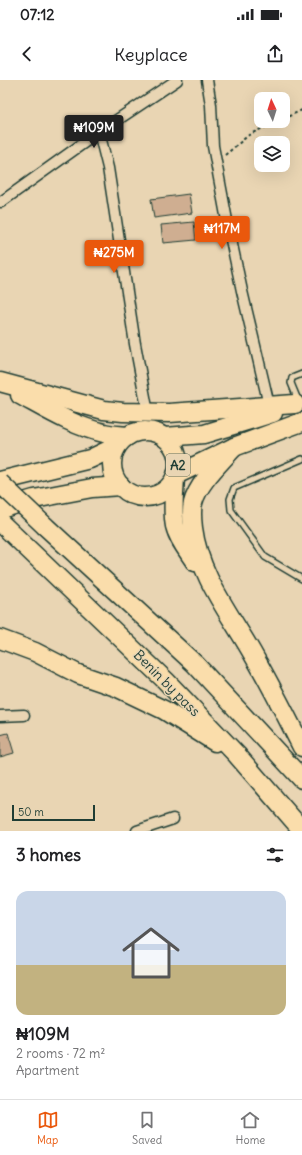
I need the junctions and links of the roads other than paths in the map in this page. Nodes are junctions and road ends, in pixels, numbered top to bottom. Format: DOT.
graph roads {
  1 [pos="177,80"];
  2 [pos="207,80"];
  3 [pos="99,132"];
  4 [pos="1,202"];
  5 [pos="302,374"];
  6 [pos="0,383"];
  7 [pos="299,403"];
  8 [pos="270,410"];
  9 [pos="148,413"];
  10 [pos="302,422"];
  11 [pos="165,437"];
  12 [pos="123,441"];
  13 [pos="234,447"];
  14 [pos="302,459"];
  15 [pos="175,477"];
  16 [pos="0,482"];
  17 [pos="121,486"];
  18 [pos="0,509"];
  19 [pos="0,522"];
  20 [pos="302,579"];
  21 [pos="209,582"];
  22 [pos="0,639"];
  23 [pos="24,715"];
  24 [pos="0,716"];
  25 [pos="302,747"];
  26 [pos="237,755"];
  27 [pos="302,779"];
  28 [pos="173,819"];
  29 [pos="302,830"];
  30 [pos="137,831"];
  1 -- 3 [label="street"];
  2 -- 8 [label="street"];
  3 -- 4 [label="street"];
  3 -- 9 [label="street"];
  5 -- 7 [label="lane"];
  6 -- 9 [label="highway"];
  6 -- 12 [label="highway"];
  7 -- 8 [label="highway"];
  8 -- 9 [label="highway"];
  8 -- 11 [label="highway, A2"];
  10 -- 13 [label="highway, A2"];
  11 -- 12 [label="highway, A2"];
  11 -- 15 [label="highway, A2"];
  12 -- 16 [label="highway, A2"];
  12 -- 17 [label="highway"];
  13 -- 15 [label="highway, A2"];
  13 -- 21 [label="highway"];
  14 -- 20 [label="lane"];
  15 -- 17 [label="highway, A2"];
  15 -- 21 [label="highway"];
  16 -- 27 [label="highway, bridge"];
  17 -- 18 [label="highway"];
  19 -- 26 [label="highway, Benin by pass"];
  21 -- 25 [label="highway"];
  22 -- 26 [label="highway"];
  23 -- 24 [label="street"];
  26 -- 29 [label="highway, Benin by pass"];
  28 -- 30 [label="street"];
}
